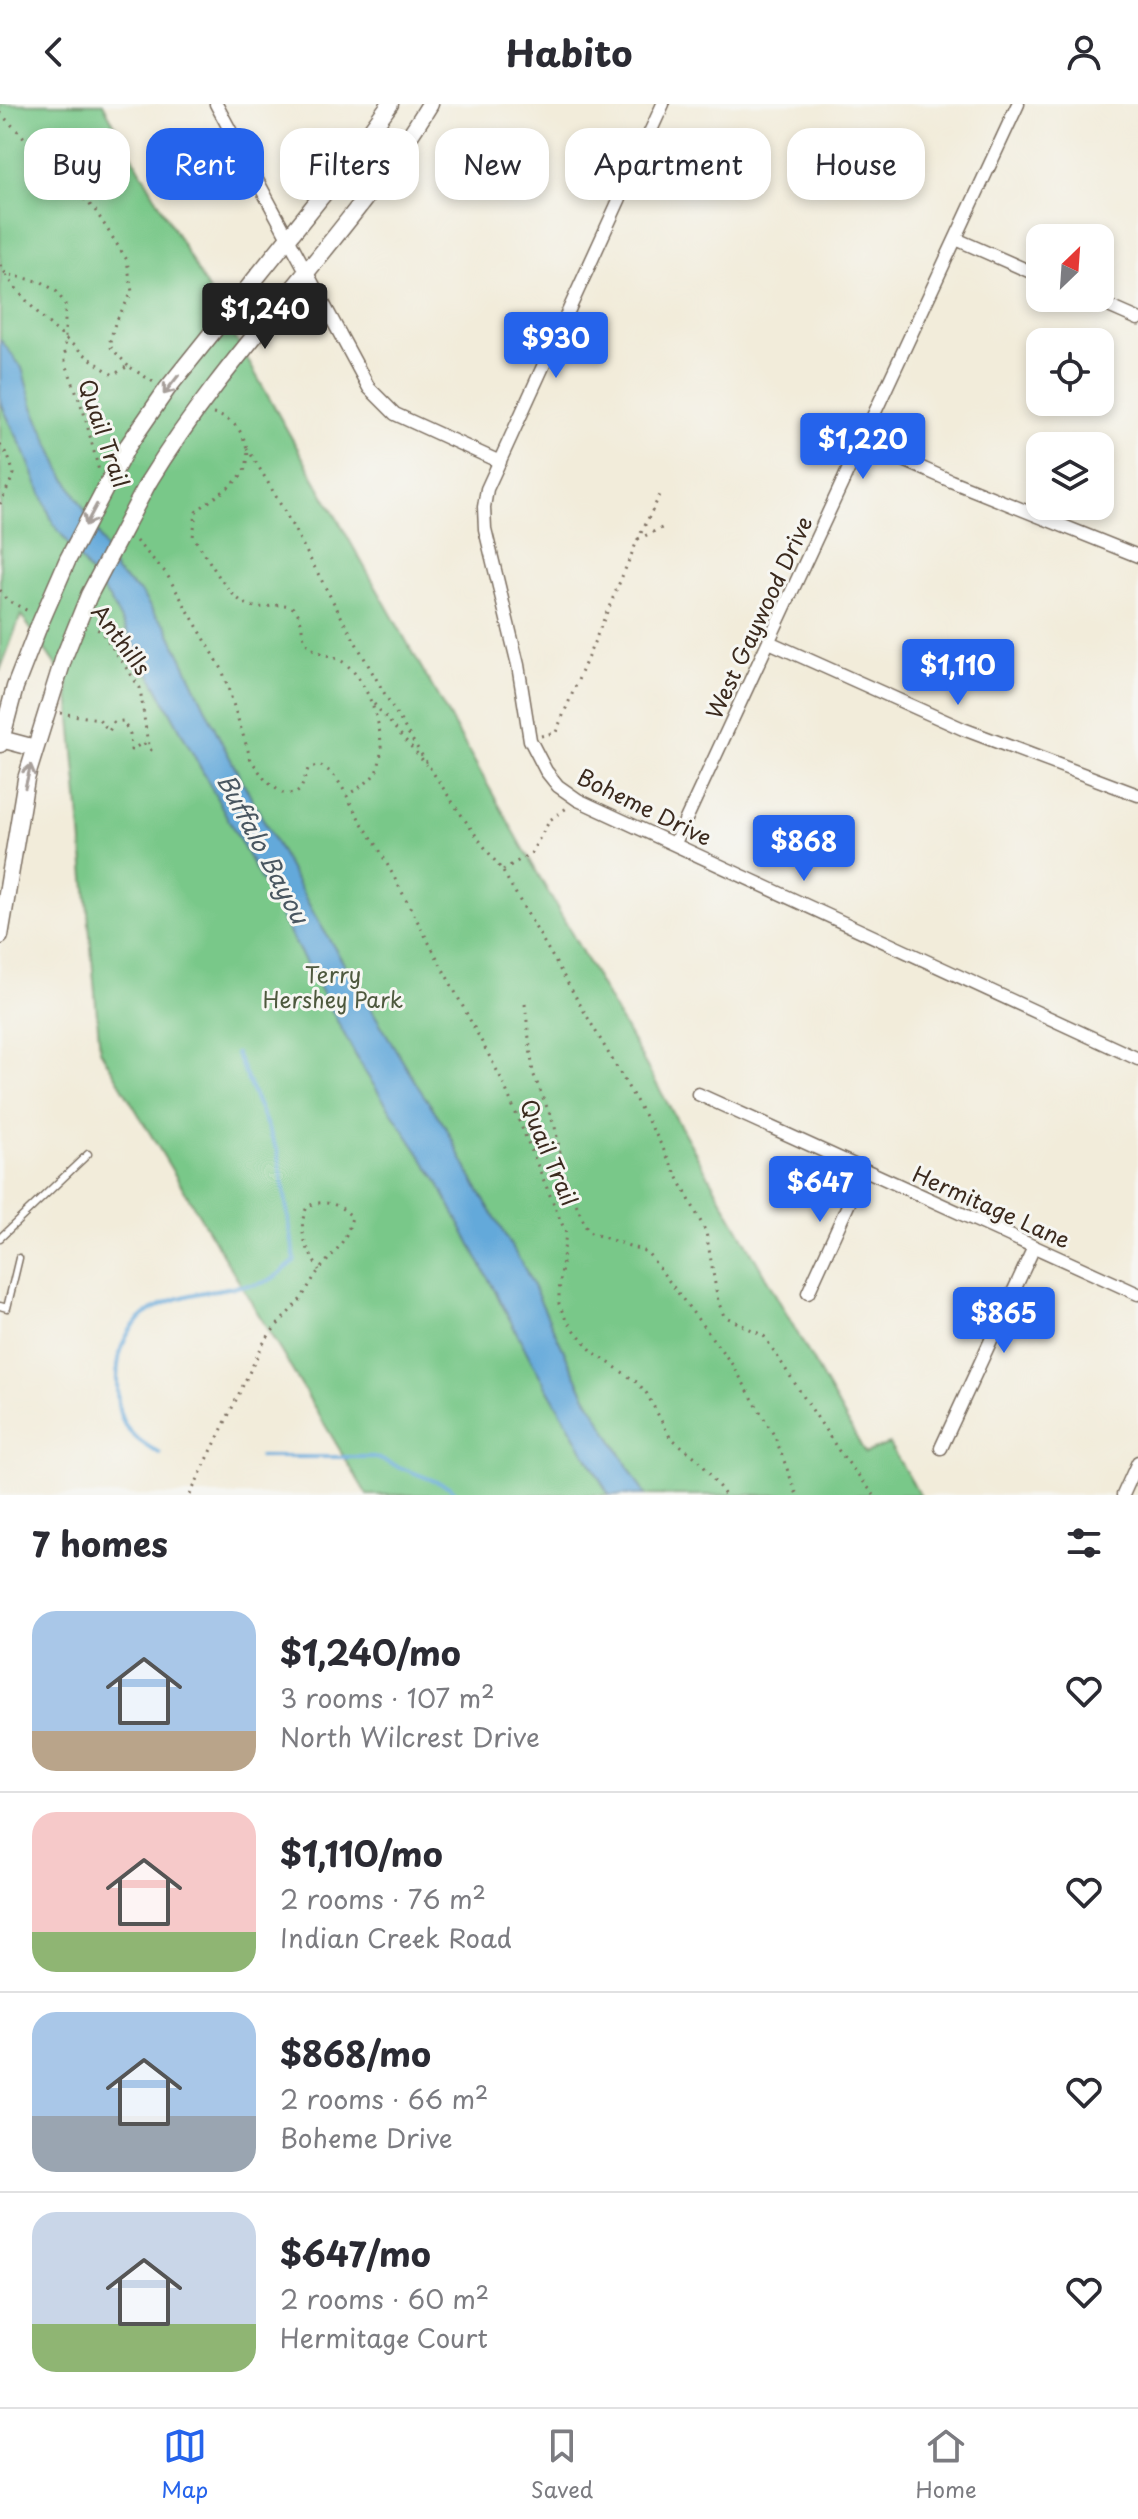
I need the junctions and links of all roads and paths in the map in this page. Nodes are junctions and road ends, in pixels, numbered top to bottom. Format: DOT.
graph roads {
  1 [pos="216,104"];
  2 [pos="390,104"];
  3 [pos="430,104"];
  4 [pos="663,104"];
  5 [pos="1018,104"];
  6 [pos="0,113"];
  7 [pos="290,237"];
  8 [pos="956,239"];
  9 [pos="0,265"];
  10 [pos="1026,270"];
  11 [pos="308,271"];
  12 [pos="6,274"];
  13 [pos="1114,308"];
  14 [pos="1138,319"];
  15 [pos="66,339"];
  16 [pos="128,366"];
  17 [pos="167,389"];
  18 [pos="195,409"];
  19 [pos="861,441"];
  20 [pos="0,445"];
  21 [pos="247,448"];
  22 [pos="500,462"];
  23 [pos="100,474"];
  24 [pos="662,491"];
  25 [pos="0,504"];
  26 [pos="664,527"];
  27 [pos="134,539"];
  28 [pos="638,539"];
  29 [pos="1138,556"];
  30 [pos="0,590"];
  31 [pos="32,606"];
  32 [pos="28,610"];
  33 [pos="91,627"];
  34 [pos="38,628"];
  35 [pos="769,642"];
  36 [pos="374,704"];
  37 [pos="47,711"];
  38 [pos="530,740"];
  39 [pos="1,742"];
  40 [pos="35,748"];
  41 [pos="432,771"];
  42 [pos="347,795"];
  43 [pos="1138,795"];
  44 [pos="578,800"];
  45 [pos="675,843"];
  46 [pos="502,870"];
  47 [pos="0,936"];
  48 [pos="525,1004"];
  49 [pos="1138,1059"];
  50 [pos="698,1094"];
  51 [pos="88,1154"];
  52 [pos="864,1170"];
  53 [pos="0,1238"];
  54 [pos="1034,1247"];
  55 [pos="19,1258"];
  56 [pos="319,1270"];
  57 [pos="808,1293"];
  58 [pos="1138,1294"];
  59 [pos="0,1306"];
  60 [pos="941,1448"];
  61 [pos="1138,1462"];
  62 [pos="190,1495"];
  63 [pos="725,1495"];
  64 [pos="797,1495"];
  65 [pos="874,1495"];
  66 [pos="1123,1495"];
  1 -- 7 [label="street"];
  2 -- 7 [label="main road"];
  3 -- 11 [label="main road"];
  4 -- 22 [label="street, Boheme Drive"];
  5 -- 8 [label="street, West Gaywood Drive"];
  6 -- 16 [label="path"];
  7 -- 11 [label="street"];
  7 -- 17 [label="main road, one-way"];
  8 -- 10 [label="street"];
  8 -- 19 [label="street, West Gaywood Drive"];
  9 -- 12 [label="path"];
  11 -- 18 [label="main road"];
  11 -- 22 [label="street"];
  12 -- 15 [label="path"];
  12 -- 15 [label="path, Quail Trail"];
  13 -- 14 [label="street"];
  15 -- 16 [label="path"];
  15 -- 23 [label="path, Quail Trail"];
  16 -- 17 [label="path"];
  17 -- 34 [label="main road, one-way, bridge"];
  18 -- 21 [label="path"];
  18 -- 37 [label="main road, bridge"];
  19 -- 29 [label="street"];
  19 -- 35 [label="street, West Gaywood Drive"];
  20 -- 25 [label="path"];
  21 -- 36 [label="path"];
  21 -- 41 [label="path"];
  22 -- 38 [label="street, Boheme Drive"];
  24 -- 28 [label="path"];
  26 -- 28 [label="path"];
  27 -- 42 [label="path, Quail Trail"];
  28 -- 38 [label="path"];
  30 -- 32 [label="path"];
  31 -- 32 [label="path"];
  32 -- 34 [label="path"];
  33 -- 37 [label="path, Anthills"];
  34 -- 39 [label="main road"];
  35 -- 43 [label="street"];
  35 -- 45 [label="street, West Gaywood Drive"];
  36 -- 41 [label="path"];
  36 -- 42 [label="path"];
  37 -- 40 [label="main road"];
  38 -- 44 [label="street, Boheme Drive"];
  39 -- 40 [label="main road"];
  47 -- 40 [label="main road, one-way"];
  41 -- 46 [label="path"];
  42 -- 63 [label="path, Quail Trail"];
  44 -- 45 [label="street, Boheme Drive"];
  44 -- 46 [label="path"];
  45 -- 49 [label="street, Boheme Drive"];
  46 -- 65 [label="path"];
  48 -- 64 [label="path"];
  50 -- 52 [label="street, Hermitage Lane"];
  51 -- 53 [label="lane"];
  52 -- 54 [label="street, Hermitage Lane"];
  52 -- 57 [label="street"];
  54 -- 58 [label="street, Hermitage Lane"];
  54 -- 60 [label="street"];
  55 -- 59 [label="lane"];
  56 -- 56 [label="path"];
  56 -- 62 [label="path"];
  61 -- 66 [label="street"];
}
